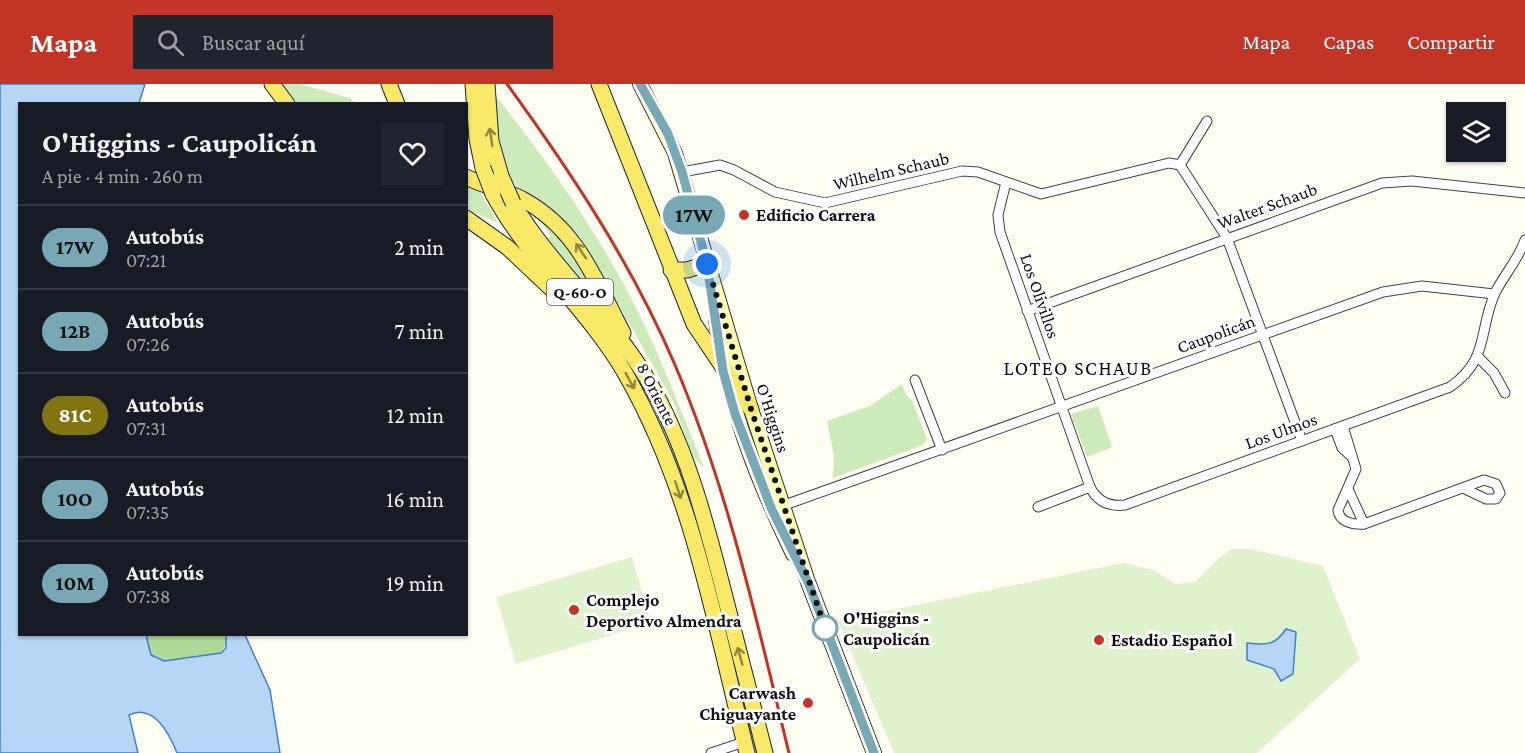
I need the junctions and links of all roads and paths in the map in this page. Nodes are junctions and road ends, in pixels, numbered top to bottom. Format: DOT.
graph roads {
  1 [pos="272,84"];
  2 [pos="388,84"];
  3 [pos="473,84"];
  4 [pos="599,84"];
  5 [pos="640,84"];
  6 [pos="487,91"];
  7 [pos="286,102"];
  8 [pos="396,102"];
  9 [pos="1207,122"];
  10 [pos="1180,165"];
  11 [pos="682,172"];
  12 [pos="468,178"];
  13 [pos="1006,182"];
  14 [pos="1525,193"];
  15 [pos="468,220"];
  16 [pos="1227,238"];
  17 [pos="1525,240"];
  18 [pos="707,264"];
  19 [pos="671,270"];
  20 [pos="1494,294"];
  21 [pos="1027,310"];
  22 [pos="597,333"];
  23 [pos="1263,335"];
  24 [pos="1478,357"];
  25 [pos="723,371"];
  26 [pos="648,381"];
  27 [pos="915,381"];
  28 [pos="1505,393"];
  29 [pos="1061,407"];
  30 [pos="751,409"];
  31 [pos="1339,428"];
  32 [pos="1302,441"];
  33 [pos="942,450"];
  34 [pos="1090,487"];
  35 [pos="1463,488"];
  36 [pos="1348,489"];
  37 [pos="778,507"];
  38 [pos="1038,507"];
  39 [pos="1364,524"];
  40 [pos="746,748"];
  41 [pos="711,753"];
  42 [pos="765,753"];
  43 [pos="874,753"];
  1 -- 7 [label="main road"];
  2 -- 8 [label="main road"];
  3 -- 22 [label="main road, 8 Oriente / Q-60-O, bridge"];
  4 -- 19 [label="main road"];
  5 -- 11 [label="main road, O'Higgins"];
  26 -- 6 [label="main road, 8 Oriente / Q-60-O, one-way, bridge"];
  9 -- 10 [label="street"];
  10 -- 13 [label="street, Wilhelm Schaub"];
  10 -- 16 [label="street"];
  11 -- 13 [label="street, Wilhelm Schaub"];
  11 -- 18 [label="main road, O'Higgins"];
  26 -- 12 [label="main road, one-way"];
  13 -- 21 [label="street, Los Olivillos"];
  14 -- 16 [label="street, Walter Schaub"];
  15 -- 22 [label="main road"];
  16 -- 21 [label="street, Walter Schaub"];
  16 -- 23 [label="street"];
  17 -- 20 [label="street"];
  18 -- 19 [label="main road"];
  18 -- 25 [label="main road, O'Higgins"];
  18 -- 30 [label="main road, O'Higgins"];
  19 -- 25 [label="main road"];
  20 -- 23 [label="street, Caupolicán"];
  20 -- 24 [label="street"];
  21 -- 29 [label="street, Los Olivillos"];
  22 -- 40 [label="main road, 8 Oriente / Q-60-O, one-way"];
  23 -- 29 [label="street, Caupolicán"];
  23 -- 32 [label="street"];
  24 -- 28 [label="street"];
  24 -- 31 [label="street, Los Ulmos"];
  25 -- 30 [label="main road"];
  25 -- 37 [label="main road, O'Higgins"];
  42 -- 26 [label="main road, 8 Oriente / Q-60-O, one-way"];
  27 -- 33 [label="street"];
  29 -- 33 [label="street, Caupolicán"];
  29 -- 34 [label="street, Los Olivillos"];
  30 -- 37 [label="main road, O'Higgins"];
  31 -- 32 [label="street, Los Ulmos"];
  31 -- 36 [label="street"];
  32 -- 34 [label="street, Los Ulmos"];
  33 -- 37 [label="street, Caupolicán"];
  34 -- 38 [label="street"];
  35 -- 39 [label="street"];
  36 -- 39 [label="street"];
  36 -- 39 [label="street"];
  37 -- 43 [label="main road, O'Higgins"];
  40 -- 41 [label="street"];
}
